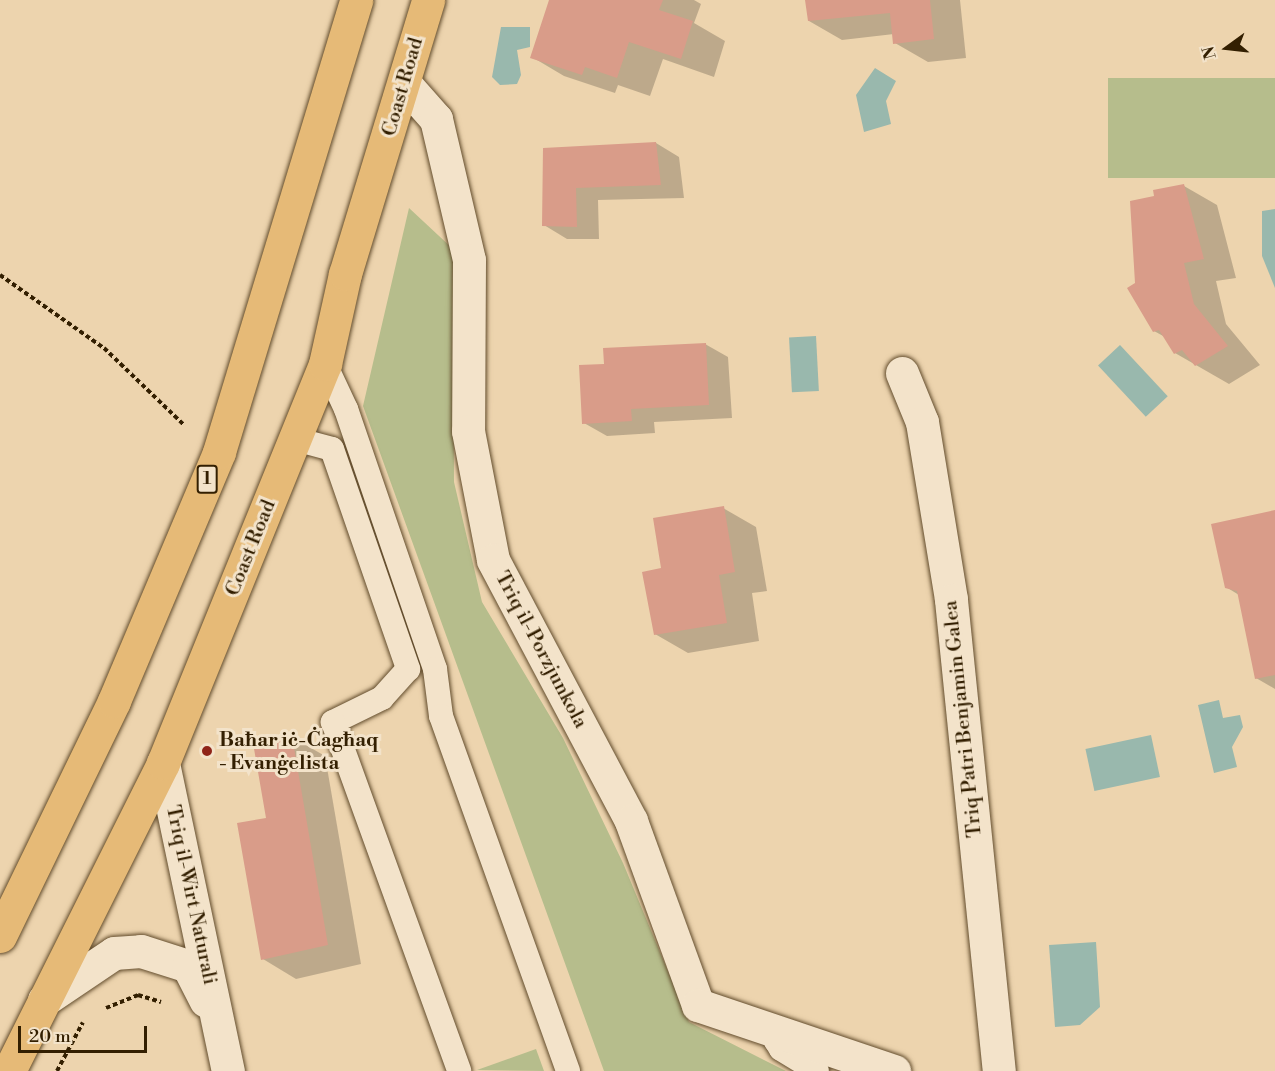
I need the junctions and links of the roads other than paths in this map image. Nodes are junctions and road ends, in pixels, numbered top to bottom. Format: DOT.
graph roads {
  1 [pos="356,0"];
  2 [pos="428,0"];
  3 [pos="405,84"];
  4 [pos="325,364"];
  5 [pos="902,373"];
  6 [pos="295,439"];
  7 [pos="163,763"];
  8 [pos="0,936"];
  9 [pos="44,1000"];
  10 [pos="219,1027"];
  11 [pos="776,1029"];
  12 [pos="9,1071"];
  13 [pos="228,1071"];
  14 [pos="459,1071"];
  15 [pos="568,1071"];
  16 [pos="816,1071"];
  17 [pos="894,1071"];
  18 [pos="999,1071"];
  1 -- 8 [label="highway, 1"];
  2 -- 3 [label="highway, Coast Road"];
  3 -- 4 [label="highway, Coast Road"];
  3 -- 11 [label="street, Triq il-Porzjunkola"];
  4 -- 6 [label="highway, Coast Road"];
  4 -- 15 [label="lane"];
  5 -- 18 [label="street, Triq Patri Benjamin Galea"];
  6 -- 7 [label="highway, Coast Road"];
  6 -- 14 [label="lane"];
  7 -- 9 [label="highway, Coast Road"];
  7 -- 10 [label="street, Triq il-Wirt Naturali"];
  9 -- 10 [label="street, Triq il-Wirt Naturali"];
  9 -- 12 [label="highway, Coast Road"];
  10 -- 13 [label="street, Triq il-Wirt Naturali"];
  11 -- 16 [label="lane"];
  11 -- 17 [label="street, Triq il-Porzjunkola"];
}
